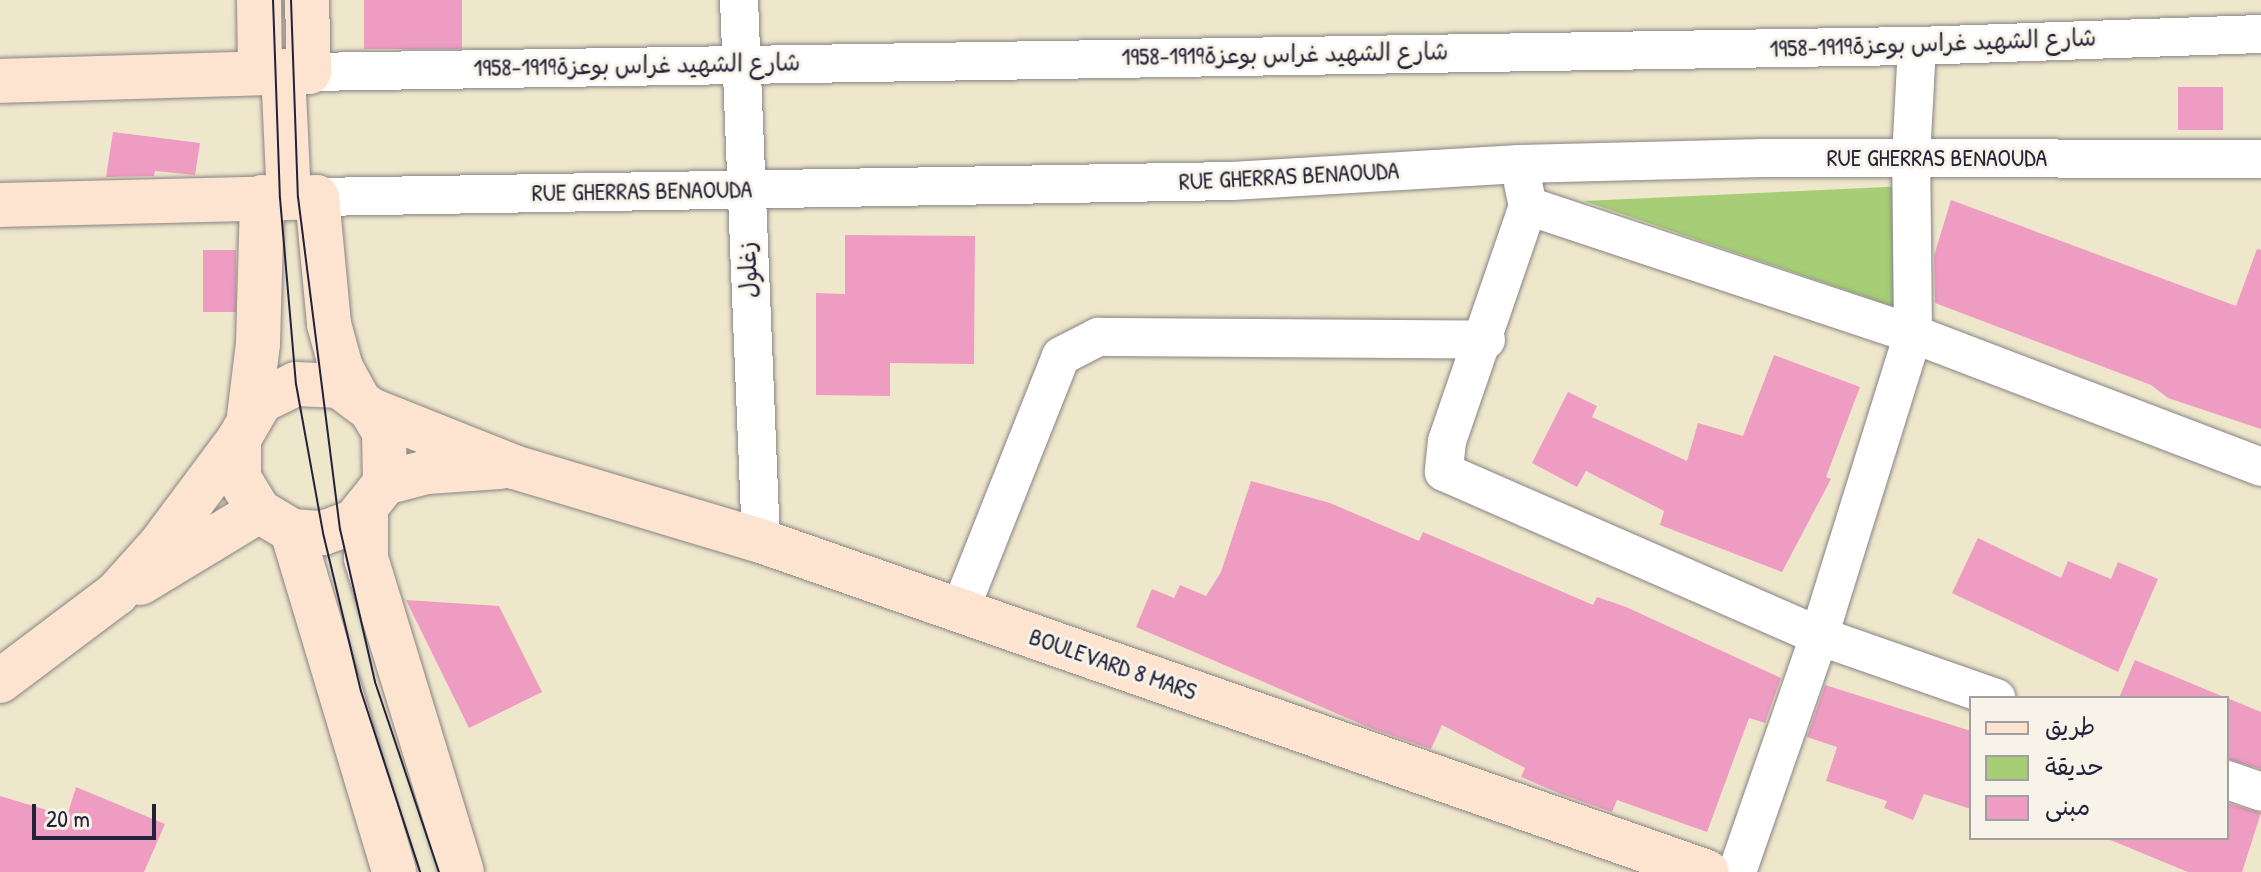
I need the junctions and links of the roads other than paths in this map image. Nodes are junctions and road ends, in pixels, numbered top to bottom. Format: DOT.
graph roads {
  1 [pos="259,0"];
  2 [pos="307,0"];
  3 [pos="739,0"];
  4 [pos="2261,34"];
  5 [pos="1917,46"];
  6 [pos="741,63"];
  7 [pos="284,72"];
  8 [pos="0,81"];
  9 [pos="1911,157"];
  10 [pos="2261,159"];
  11 [pos="1519,164"];
  12 [pos="745,190"];
  13 [pos="289,197"];
  14 [pos="0,205"];
  15 [pos="1528,206"];
  16 [pos="1913,334"];
  17 [pos="1486,340"];
  18 [pos="364,404"];
  19 [pos="244,427"];
  20 [pos="514,467"];
  21 [pos="2261,467"];
  22 [pos="375,498"];
  23 [pos="275,521"];
  24 [pos="761,541"];
  25 [pos="116,594"];
  26 [pos="960,610"];
  27 [pos="1819,636"];
  28 [pos="0,681"];
  29 [pos="1990,696"];
  30 [pos="2229,781"];
  31 [pos="2261,792"];
  32 [pos="394,872"];
  33 [pos="462,872"];
  34 [pos="1707,872"];
  35 [pos="1737,872"];
  1 -- 7 [label="main road"];
  2 -- 7 [label="main road"];
  3 -- 6 [label="street, زغلول"];
  4 -- 5 [label="street, شارع الشهيد غراس بوعزة1919-1958"];
  5 -- 6 [label="street, شارع الشهيد غراس بوعزة1919-1958"];
  5 -- 9 [label="street"];
  6 -- 7 [label="street, شارع الشهيد غراس بوعزة1919-1958"];
  6 -- 12 [label="street, زغلول"];
  7 -- 8 [label="main road"];
  7 -- 13 [label="main road"];
  9 -- 10 [label="street, RUE GHERRAS BENAOUDA"];
  9 -- 11 [label="street, RUE GHERRAS BENAOUDA"];
  9 -- 16 [label="street"];
  11 -- 12 [label="street, RUE GHERRAS BENAOUDA"];
  11 -- 15 [label="street"];
  12 -- 13 [label="street, RUE GHERRAS BENAOUDA"];
  12 -- 24 [label="street, زغلول"];
  13 -- 14 [label="main road"];
  13 -- 18 [label="main road"];
  13 -- 19 [label="main road"];
  15 -- 16 [label="street"];
  15 -- 17 [label="street"];
  16 -- 21 [label="street"];
  16 -- 27 [label="street"];
  17 -- 26 [label="street"];
  17 -- 27 [label="street"];
  18 -- 19 [label="main road"];
  18 -- 20 [label="main road"];
  18 -- 22 [label="main road"];
  19 -- 23 [label="main road"];
  19 -- 25 [label="main road"];
  20 -- 22 [label="main road"];
  20 -- 24 [label="main road, BOULEVARD 8 MARS"];
  22 -- 23 [label="main road"];
  22 -- 33 [label="main road"];
  23 -- 25 [label="main road"];
  23 -- 32 [label="main road"];
  24 -- 26 [label="main road, BOULEVARD 8 MARS"];
  25 -- 28 [label="main road"];
  26 -- 34 [label="main road, BOULEVARD 8 MARS"];
  27 -- 29 [label="street"];
  27 -- 35 [label="street"];
  30 -- 31 [label="street"];
}
